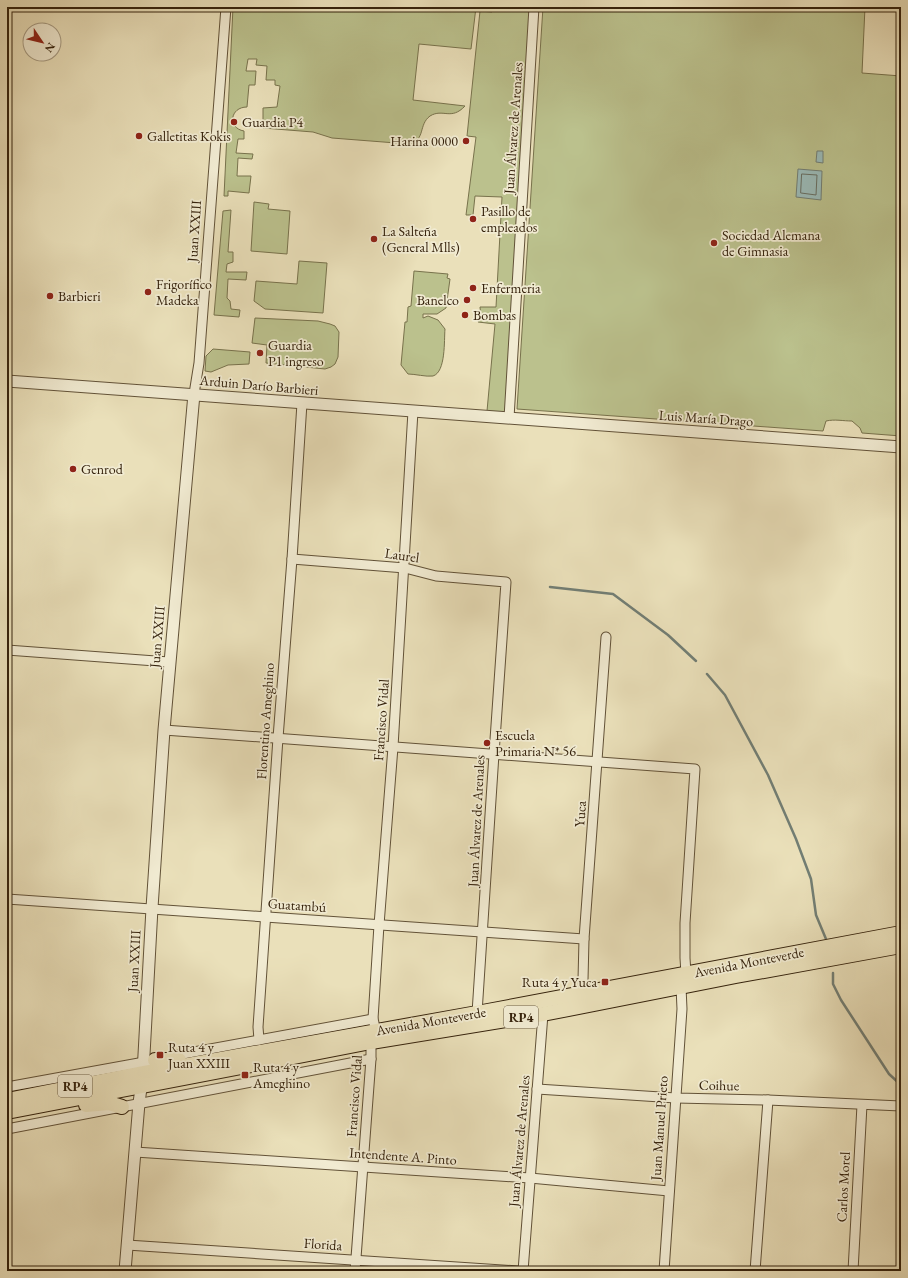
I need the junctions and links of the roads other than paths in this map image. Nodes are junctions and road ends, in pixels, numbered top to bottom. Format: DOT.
graph roads {
  1 [pos="226,7"];
  2 [pos="534,7"];
  3 [pos="7,382"];
  4 [pos="194,394"];
  5 [pos="302,403"];
  6 [pos="414,411"];
  7 [pos="509,418"];
  8 [pos="901,447"];
  9 [pos="292,559"];
  10 [pos="405,568"];
  11 [pos="506,582"];
  12 [pos="606,637"];
  13 [pos="7,650"];
  14 [pos="170,662"];
  15 [pos="164,730"];
  16 [pos="278,738"];
  17 [pos="393,747"];
  18 [pos="494,754"];
  19 [pos="598,762"];
  20 [pos="7,899"];
  21 [pos="152,908"];
  22 [pos="266,917"];
  23 [pos="379,925"];
  24 [pos="483,931"];
  25 [pos="901,933"];
  26 [pos="584,939"];
  27 [pos="901,946"];
  28 [pos="684,980"];
  29 [pos="585,992"];
  30 [pos="477,1013"];
  31 [pos="543,1014"];
  32 [pos="373,1031"];
  33 [pos="259,1040"];
  34 [pos="371,1059"];
  35 [pos="146,1070"];
  36 [pos="7,1087"];
  37 [pos="537,1089"];
  38 [pos="676,1098"];
  39 [pos="7,1100"];
  40 [pos="768,1100"];
  41 [pos="139,1103"];
  42 [pos="862,1105"];
  43 [pos="901,1106"];
  44 [pos="122,1107"];
  45 [pos="28,1108"];
  46 [pos="7,1112"];
  47 [pos="7,1129"];
  48 [pos="135,1152"];
  49 [pos="363,1168"];
  50 [pos="530,1178"];
  51 [pos="669,1191"];
  52 [pos="127,1245"];
  53 [pos="356,1260"];
  54 [pos="125,1271"];
  55 [pos="355,1271"];
  56 [pos="518,1271"];
  57 [pos="523,1271"];
  58 [pos="664,1271"];
  59 [pos="755,1271"];
  60 [pos="853,1271"];
  1 -- 4 [label="street, Juan XXIII"];
  2 -- 7 [label="street, Juan Álvarez de Arenales"];
  3 -- 4 [label="street, Arduin Darío Barbieri"];
  4 -- 5 [label="street, Arduin Darío Barbieri"];
  4 -- 14 [label="street, Juan XXIII"];
  5 -- 6 [label="street, Arduin Darío Barbieri"];
  5 -- 9 [label="street, Florentino Ameghino"];
  6 -- 7 [label="street, Arduin Darío Barbieri"];
  6 -- 10 [label="street, Francisco Vidal"];
  7 -- 8 [label="street, Luis María Drago"];
  9 -- 10 [label="street, Laurel"];
  9 -- 16 [label="street, Florentino Ameghino"];
  10 -- 11 [label="street, Laurel"];
  10 -- 17 [label="street, Francisco Vidal"];
  11 -- 18 [label="street, Juan Álvarez de Arenales"];
  12 -- 19 [label="street, Yuca"];
  13 -- 14 [label="street"];
  14 -- 15 [label="street, Juan XXIII"];
  15 -- 16 [label="street"];
  15 -- 21 [label="street, Juan XXIII"];
  16 -- 17 [label="street"];
  16 -- 22 [label="street, Florentino Ameghino"];
  17 -- 18 [label="street"];
  17 -- 23 [label="street, Francisco Vidal"];
  18 -- 19 [label="street"];
  18 -- 24 [label="street, Juan Álvarez de Arenales"];
  19 -- 26 [label="street, Yuca"];
  19 -- 28 [label="street, Juan Manuel Prieto"];
  20 -- 21 [label="street, Guatambú"];
  21 -- 22 [label="street, Guatambú"];
  21 -- 35 [label="street, Juan XXIII"];
  22 -- 23 [label="street, Guatambú"];
  22 -- 33 [label="street, Florentino Ameghino"];
  23 -- 24 [label="street, Guatambú"];
  23 -- 32 [label="street, Francisco Vidal"];
  24 -- 26 [label="street, Guatambú"];
  24 -- 30 [label="street, Juan Álvarez de Arenales"];
  25 -- 28 [label="main road, Avenida Monteverde / RP4"];
  26 -- 29 [label="street, Yuca"];
  27 -- 28 [label="main road, Avenida Monteverde / RP4"];
  28 -- 29 [label="main road, Avenida Monteverde / RP4"];
  28 -- 31 [label="main road, Avenida Monteverde / RP4"];
  28 -- 38 [label="street, Juan Manuel Prieto"];
  29 -- 30 [label="main road, Avenida Monteverde / RP4"];
  30 -- 32 [label="main road, Avenida Monteverde / RP4"];
  31 -- 32 [label="main road, Avenida Monteverde / RP4"];
  31 -- 37 [label="street, Juan Álvarez de Arenales"];
  32 -- 33 [label="street"];
  32 -- 34 [label="street, Francisco Vidal"];
  32 -- 35 [label="main road, Avenida Monteverde / RP4"];
  32 -- 35 [label="main road, Avenida Monteverde / RP4"];
  33 -- 35 [label="street"];
  34 -- 41 [label="street"];
  34 -- 49 [label="street, Francisco Vidal"];
  35 -- 36 [label="street"];
  35 -- 39 [label="main road, Avenida Monteverde / RP4"];
  35 -- 41 [label="street, Juan XXIII"];
  35 -- 45 [label="main road, Avenida Monteverde / RP4"];
  37 -- 38 [label="street, Coihue"];
  37 -- 50 [label="street, Juan Álvarez de Arenales"];
  38 -- 40 [label="street, Coihue"];
  38 -- 51 [label="street, Juan Manuel Prieto"];
  40 -- 42 [label="street, Coihue"];
  40 -- 59 [label="street"];
  41 -- 44 [label="street"];
  41 -- 48 [label="street, Juan XXIII"];
  42 -- 43 [label="street, Coihue"];
  42 -- 60 [label="street, Carlos Morel"];
  44 -- 45 [label="main road"];
  44 -- 47 [label="street"];
  45 -- 46 [label="main road, Avenida Monteverde / RP4"];
  48 -- 49 [label="street, Intendente A. Pinto"];
  48 -- 52 [label="street, Juan XXIII"];
  49 -- 50 [label="street, Intendente A. Pinto"];
  49 -- 53 [label="street, Francisco Vidal"];
  50 -- 51 [label="street, Intendente A. Pinto"];
  50 -- 57 [label="street, Juan Álvarez de Arenales"];
  51 -- 58 [label="street, Juan Manuel Prieto"];
  52 -- 53 [label="street, Florida"];
  52 -- 54 [label="street, Juan XXIII"];
  53 -- 55 [label="street, Francisco Vidal"];
  53 -- 56 [label="street, Florida"];
}
